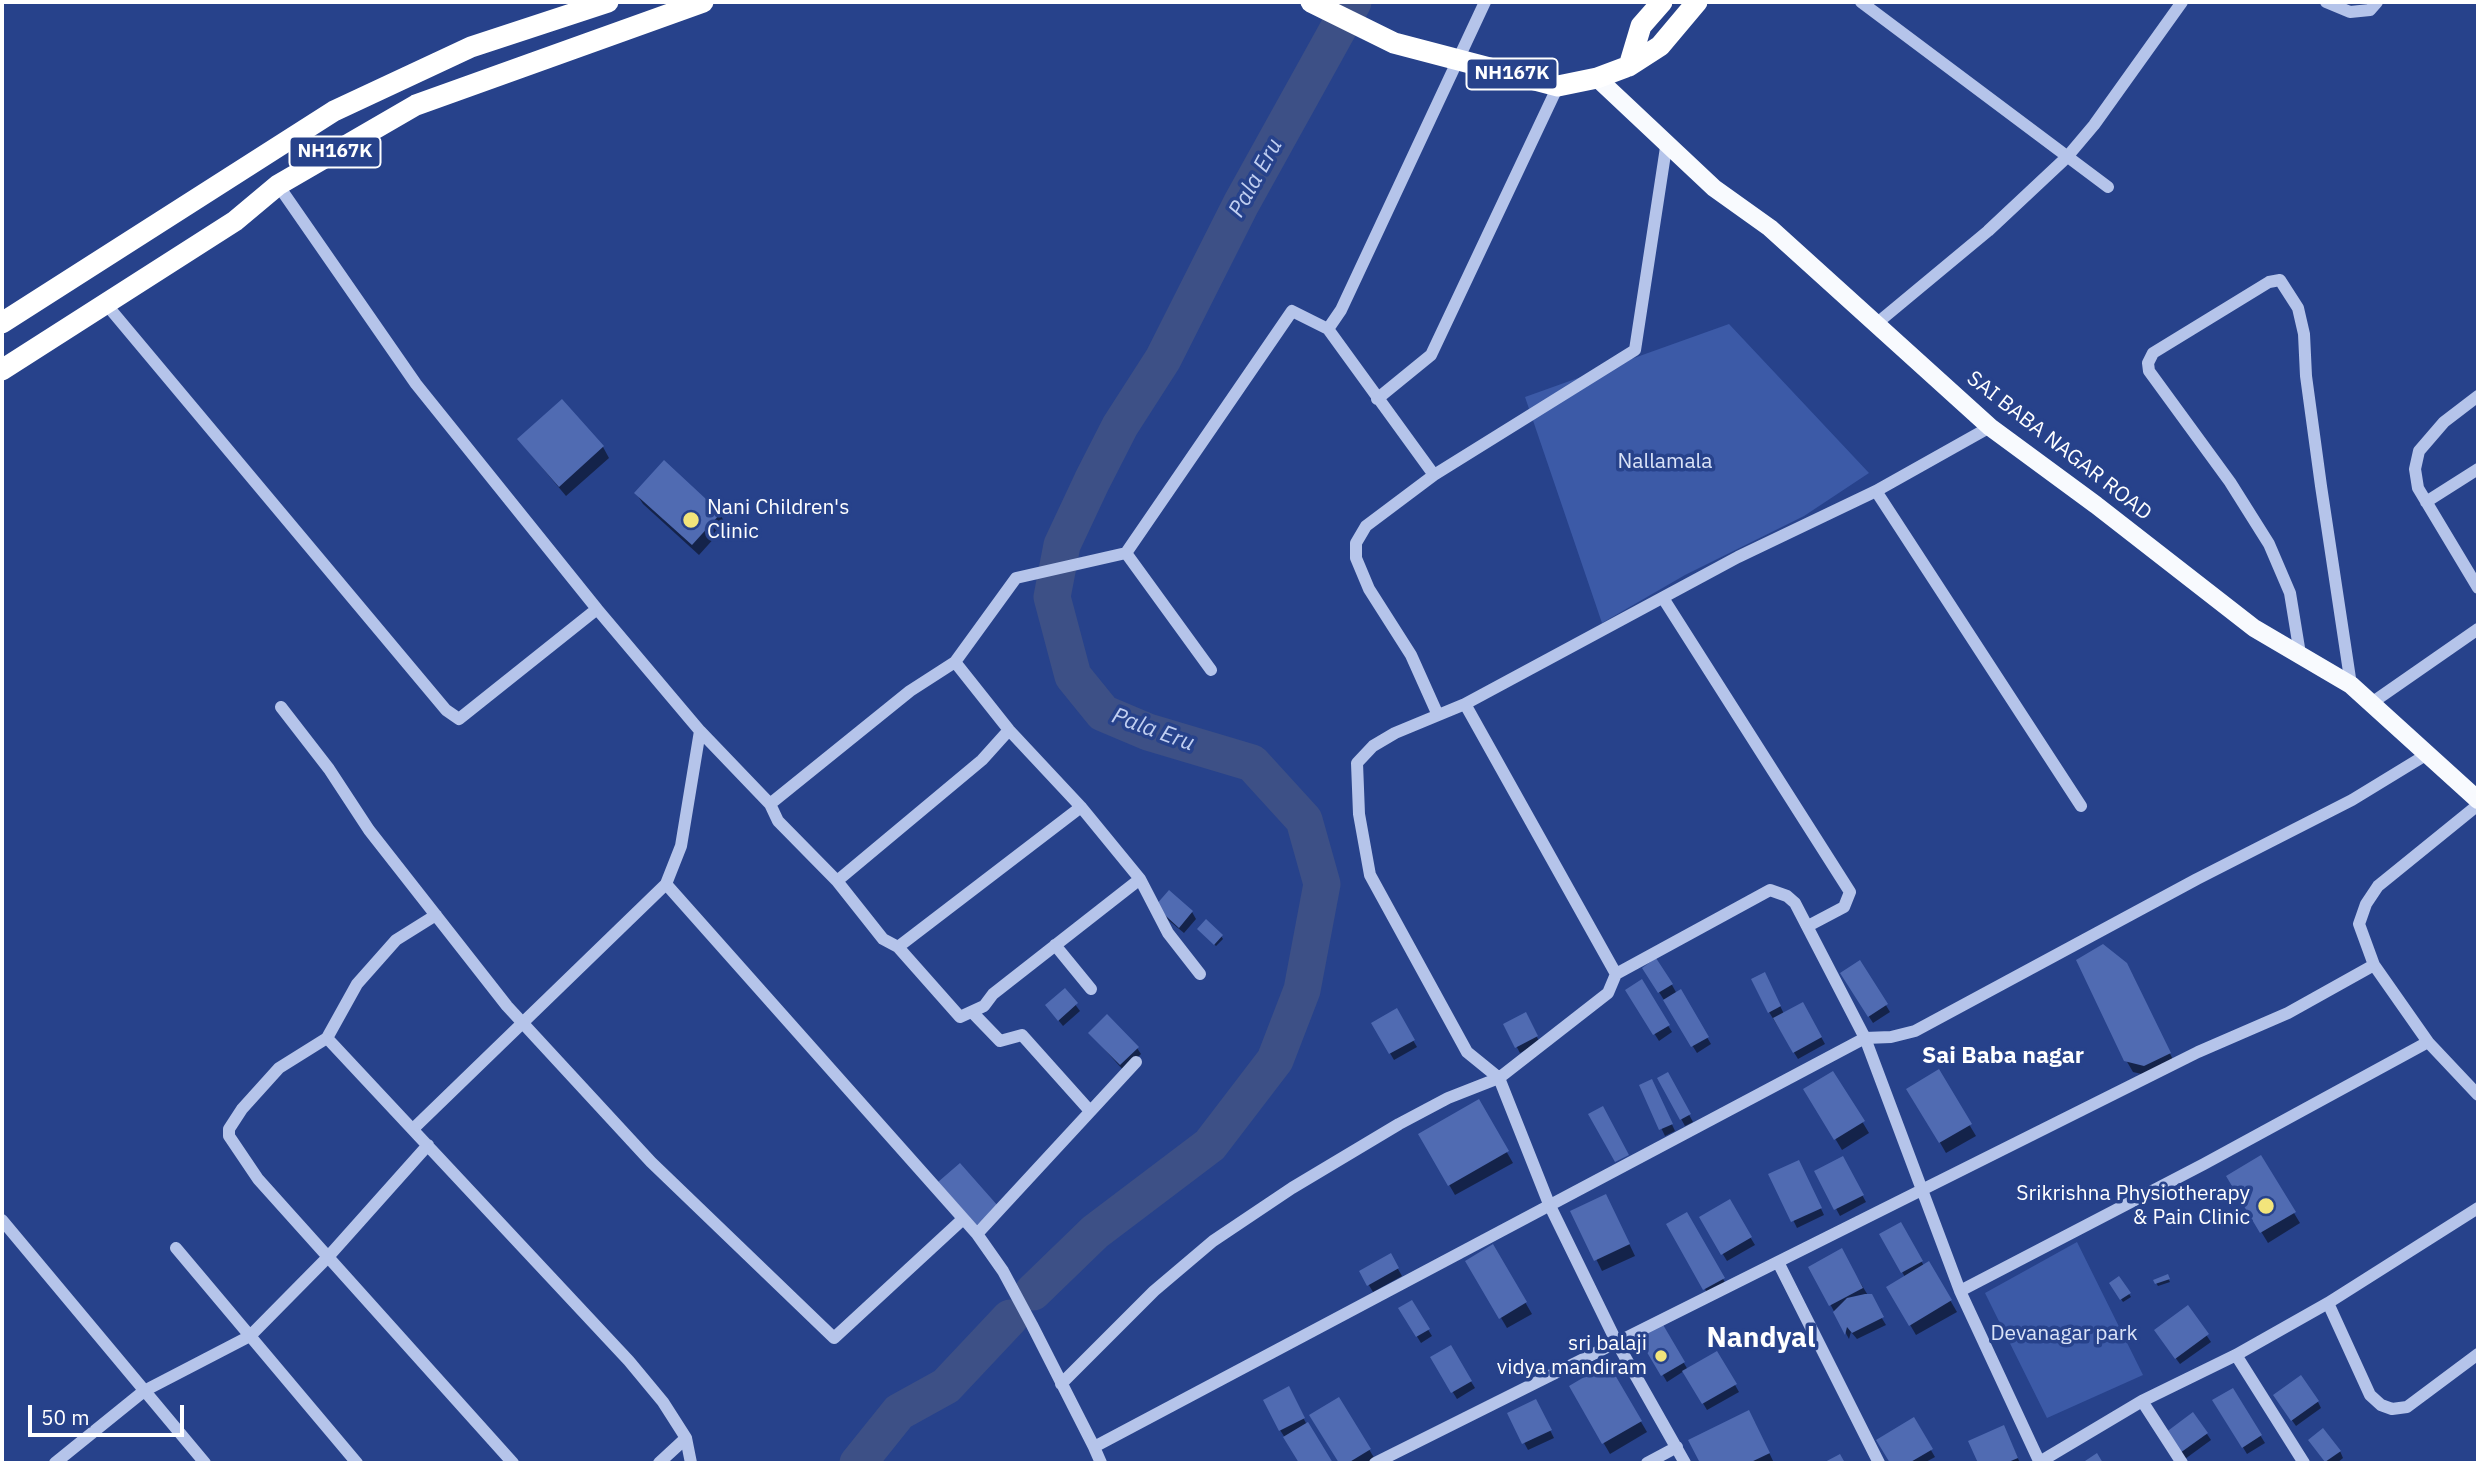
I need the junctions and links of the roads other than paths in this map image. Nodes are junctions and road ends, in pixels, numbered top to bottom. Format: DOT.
graph roads {
  1 [pos="608,2"];
  2 [pos="703,2"];
  3 [pos="1311,2"];
  4 [pos="1485,2"];
  5 [pos="1662,2"];
  6 [pos="1697,2"];
  7 [pos="1861,2"];
  8 [pos="2182,2"];
  9 [pos="2326,2"];
  10 [pos="2377,2"];
  11 [pos="1457,60"];
  12 [pos="1629,66"];
  13 [pos="1597,78"];
  14 [pos="1558,86"];
  15 [pos="1667,141"];
  16 [pos="2067,157"];
  17 [pos="278,185"];
  18 [pos="2108,187"];
  19 [pos="106,304"];
  20 [pos="2,323"];
  21 [pos="1876,324"];
  22 [pos="1328,328"];
  23 [pos="2,370"];
  24 [pos="2478,396"];
  25 [pos="1377,400"];
  26 [pos="1990,427"];
  27 [pos="2478,469"];
  28 [pos="1434,475"];
  29 [pos="1876,491"];
  30 [pos="2426,502"];
  31 [pos="1126,553"];
  32 [pos="2478,588"];
  33 [pos="1663,598"];
  34 [pos="597,609"];
  35 [pos="2478,629"];
  36 [pos="2300,654"];
  37 [pos="955,662"];
  38 [pos="1211,670"];
  39 [pos="2351,685"];
  40 [pos="2372,702"];
  41 [pos="1465,704"];
  42 [pos="281,707"];
  43 [pos="1437,713"];
  44 [pos="1009,730"];
  45 [pos="700,731"];
  46 [pos="2429,754"];
  47 [pos="2478,802"];
  48 [pos="770,804"];
  49 [pos="2081,806"];
  50 [pos="1082,807"];
  51 [pos="1140,879"];
  52 [pos="837,881"];
  53 [pos="666,884"];
  54 [pos="436,915"];
  55 [pos="1808,926"];
  56 [pos="1055,945"];
  57 [pos="898,947"];
  58 [pos="2374,965"];
  59 [pos="1200,974"];
  60 [pos="1616,974"];
  61 [pos="1091,989"];
  62 [pos="972,1012"];
  63 [pos="523,1023"];
  64 [pos="327,1038"];
  65 [pos="1865,1038"];
  66 [pos="2428,1042"];
  67 [pos="1136,1062"];
  68 [pos="1499,1078"];
  69 [pos="2478,1094"];
  70 [pos="1090,1111"];
  71 [pos="413,1129"];
  72 [pos="428,1145"];
  73 [pos="1924,1190"];
  74 [pos="1549,1204"];
  75 [pos="2478,1208"];
  76 [pos="962,1219"];
  77 [pos="2,1220"];
  78 [pos="977,1234"];
  79 [pos="176,1248"];
  80 [pos="328,1257"];
  81 [pos="1778,1262"];
  82 [pos="1960,1291"];
  83 [pos="2328,1303"];
  84 [pos="250,1336"];
  85 [pos="1616,1341"];
  86 [pos="2478,1354"];
  87 [pos="2236,1355"];
  88 [pos="1061,1384"];
  89 [pos="144,1391"];
  90 [pos="2142,1401"];
  91 [pos="686,1438"];
  92 [pos="1094,1447"];
  93 [pos="1677,1447"];
  94 [pos="55,1463"];
  95 [pos="205,1463"];
  96 [pos="357,1463"];
  97 [pos="513,1463"];
  98 [pos="659,1463"];
  99 [pos="691,1463"];
  100 [pos="1101,1463"];
  101 [pos="1376,1463"];
  102 [pos="1647,1463"];
  103 [pos="1685,1463"];
  104 [pos="1879,1463"];
  105 [pos="2039,1463"];
  106 [pos="2182,1463"];
  107 [pos="2304,1463"];
  1 -- 20 [label="highway, NH167K"];
  2 -- 17 [label="highway, NH167K"];
  3 -- 11 [label="highway, NH167K"];
  4 -- 11 [label="street"];
  5 -- 12 [label="highway"];
  6 -- 12 [label="highway, NH167K"];
  7 -- 16 [label="street"];
  8 -- 16 [label="street"];
  9 -- 10 [label="street"];
  11 -- 14 [label="highway, NH167K"];
  11 -- 22 [label="street"];
  12 -- 13 [label="highway, NH167K"];
  13 -- 14 [label="highway, NH167K"];
  13 -- 15 [label="main road, SAI BABA NAGAR ROAD"];
  14 -- 25 [label="street"];
  15 -- 21 [label="main road, SAI BABA NAGAR ROAD"];
  15 -- 28 [label="street"];
  16 -- 18 [label="street"];
  16 -- 21 [label="street"];
  17 -- 19 [label="highway, NH167K"];
  17 -- 34 [label="street"];
  19 -- 23 [label="highway, NH167K"];
  19 -- 34 [label="street"];
  21 -- 26 [label="main road, SAI BABA NAGAR ROAD"];
  22 -- 25 [label="street"];
  22 -- 31 [label="street"];
  24 -- 30 [label="street"];
  25 -- 28 [label="street"];
  26 -- 29 [label="street"];
  26 -- 36 [label="main road, SAI BABA NAGAR ROAD"];
  27 -- 30 [label="street"];
  28 -- 43 [label="street"];
  29 -- 33 [label="street"];
  29 -- 49 [label="street"];
  30 -- 32 [label="street"];
  31 -- 37 [label="street"];
  31 -- 38 [label="street"];
  33 -- 41 [label="street"];
  33 -- 55 [label="street"];
  34 -- 45 [label="street"];
  35 -- 40 [label="street"];
  36 -- 39 [label="main road, SAI BABA NAGAR ROAD"];
  36 -- 39 [label="street"];
  37 -- 44 [label="street"];
  37 -- 48 [label="street"];
  39 -- 40 [label="main road, SAI BABA NAGAR ROAD"];
  40 -- 46 [label="main road, SAI BABA NAGAR ROAD"];
  41 -- 43 [label="street"];
  41 -- 60 [label="street"];
  42 -- 54 [label="street"];
  43 -- 68 [label="street"];
  44 -- 50 [label="street"];
  44 -- 52 [label="street"];
  45 -- 48 [label="street"];
  45 -- 53 [label="street"];
  46 -- 47 [label="main road, SAI BABA NAGAR ROAD"];
  46 -- 65 [label="street"];
  47 -- 58 [label="street"];
  48 -- 52 [label="street"];
  50 -- 51 [label="street"];
  50 -- 57 [label="street"];
  51 -- 56 [label="street"];
  51 -- 59 [label="street"];
  52 -- 57 [label="street"];
  53 -- 63 [label="street"];
  53 -- 76 [label="street"];
  54 -- 63 [label="street"];
  54 -- 64 [label="street"];
  55 -- 60 [label="street"];
  55 -- 65 [label="street"];
  56 -- 61 [label="street"];
  56 -- 62 [label="street"];
  57 -- 62 [label="street"];
  58 -- 66 [label="street"];
  58 -- 73 [label="street"];
  60 -- 68 [label="street"];
  62 -- 70 [label="street"];
  63 -- 71 [label="street"];
  63 -- 76 [label="street"];
  64 -- 71 [label="street"];
  64 -- 80 [label="street"];
  65 -- 73 [label="street"];
  65 -- 74 [label="street"];
  66 -- 69 [label="street"];
  66 -- 82 [label="street"];
  67 -- 70 [label="street"];
  68 -- 74 [label="street"];
  68 -- 88 [label="street"];
  70 -- 78 [label="street"];
  71 -- 72 [label="street"];
  72 -- 80 [label="street"];
  72 -- 91 [label="street"];
  73 -- 81 [label="street"];
  73 -- 82 [label="street"];
  74 -- 85 [label="street"];
  74 -- 92 [label="street"];
  75 -- 83 [label="street"];
  76 -- 78 [label="street"];
  77 -- 89 [label="street"];
  78 -- 88 [label="street"];
  79 -- 84 [label="street"];
  80 -- 84 [label="street"];
  80 -- 97 [label="street"];
  81 -- 85 [label="street"];
  81 -- 104 [label="street"];
  82 -- 105 [label="street"];
  83 -- 86 [label="street"];
  83 -- 87 [label="street"];
  84 -- 89 [label="street"];
  84 -- 96 [label="street"];
  85 -- 93 [label="street"];
  85 -- 101 [label="street"];
  87 -- 90 [label="street"];
  87 -- 107 [label="street"];
  88 -- 92 [label="street"];
  89 -- 94 [label="street"];
  89 -- 95 [label="street"];
  90 -- 105 [label="street"];
  90 -- 106 [label="street"];
  91 -- 98 [label="street"];
  91 -- 99 [label="street"];
  92 -- 100 [label="street"];
  93 -- 102 [label="street"];
  93 -- 103 [label="street"];
}
